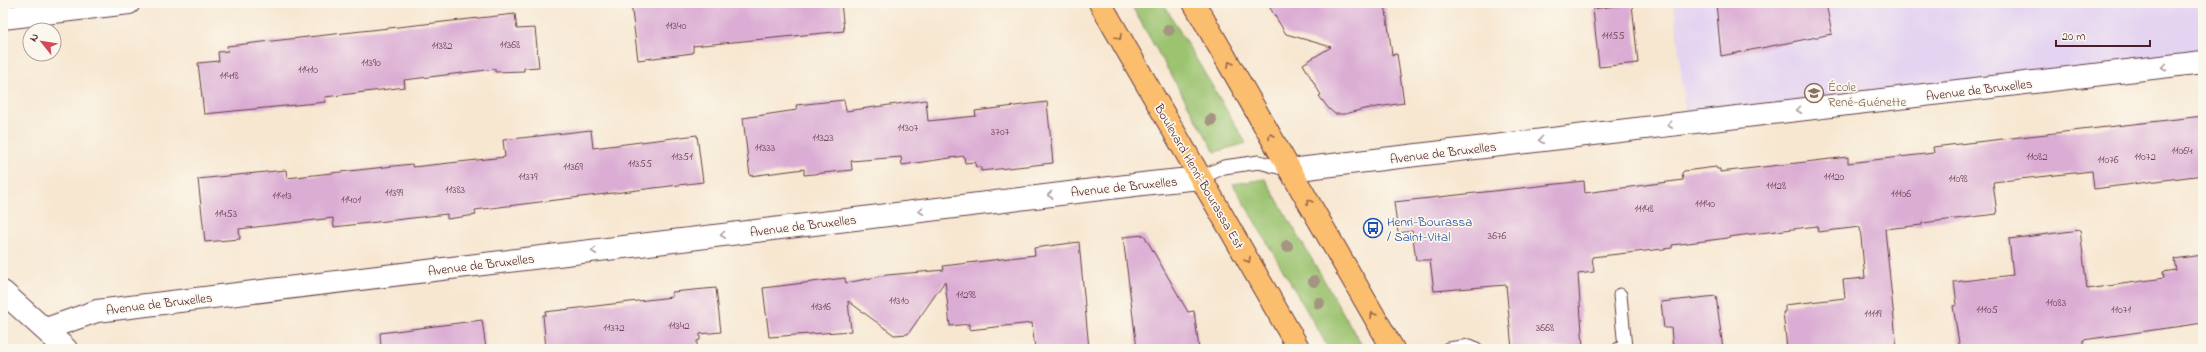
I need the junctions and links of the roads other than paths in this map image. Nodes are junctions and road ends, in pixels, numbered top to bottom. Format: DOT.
graph roads {
  1 [pos="130,3"];
  2 [pos="1100,3"];
  3 [pos="1194,3"];
  4 [pos="3,18"];
  5 [pos="2203,62"];
  6 [pos="1290,170"];
  7 [pos="1200,178"];
  8 [pos="3,292"];
  9 [pos="1620,295"];
  10 [pos="46,330"];
  11 [pos="66,349"];
  12 [pos="1299,349"];
  13 [pos="1393,349"];
  14 [pos="1448,349"];
  15 [pos="1476,349"];
  16 [pos="1619,349"];
  1 -- 4 [label="street"];
  2 -- 7 [label="main road, Boulevard Henri-Bourassa Est, one-way"];
  6 -- 3 [label="main road, one-way"];
  5 -- 6 [label="street, Avenue de Bruxelles, one-way"];
  6 -- 7 [label="lane, Avenue de Bruxelles"];
  13 -- 6 [label="main road, one-way"];
  7 -- 10 [label="street, Avenue de Bruxelles, one-way"];
  7 -- 12 [label="main road, Boulevard Henri-Bourassa Est, one-way"];
  8 -- 10 [label="street"];
  9 -- 16 [label="lane"];
  10 -- 11 [label="street"];
  14 -- 15 [label="lane"];
}
